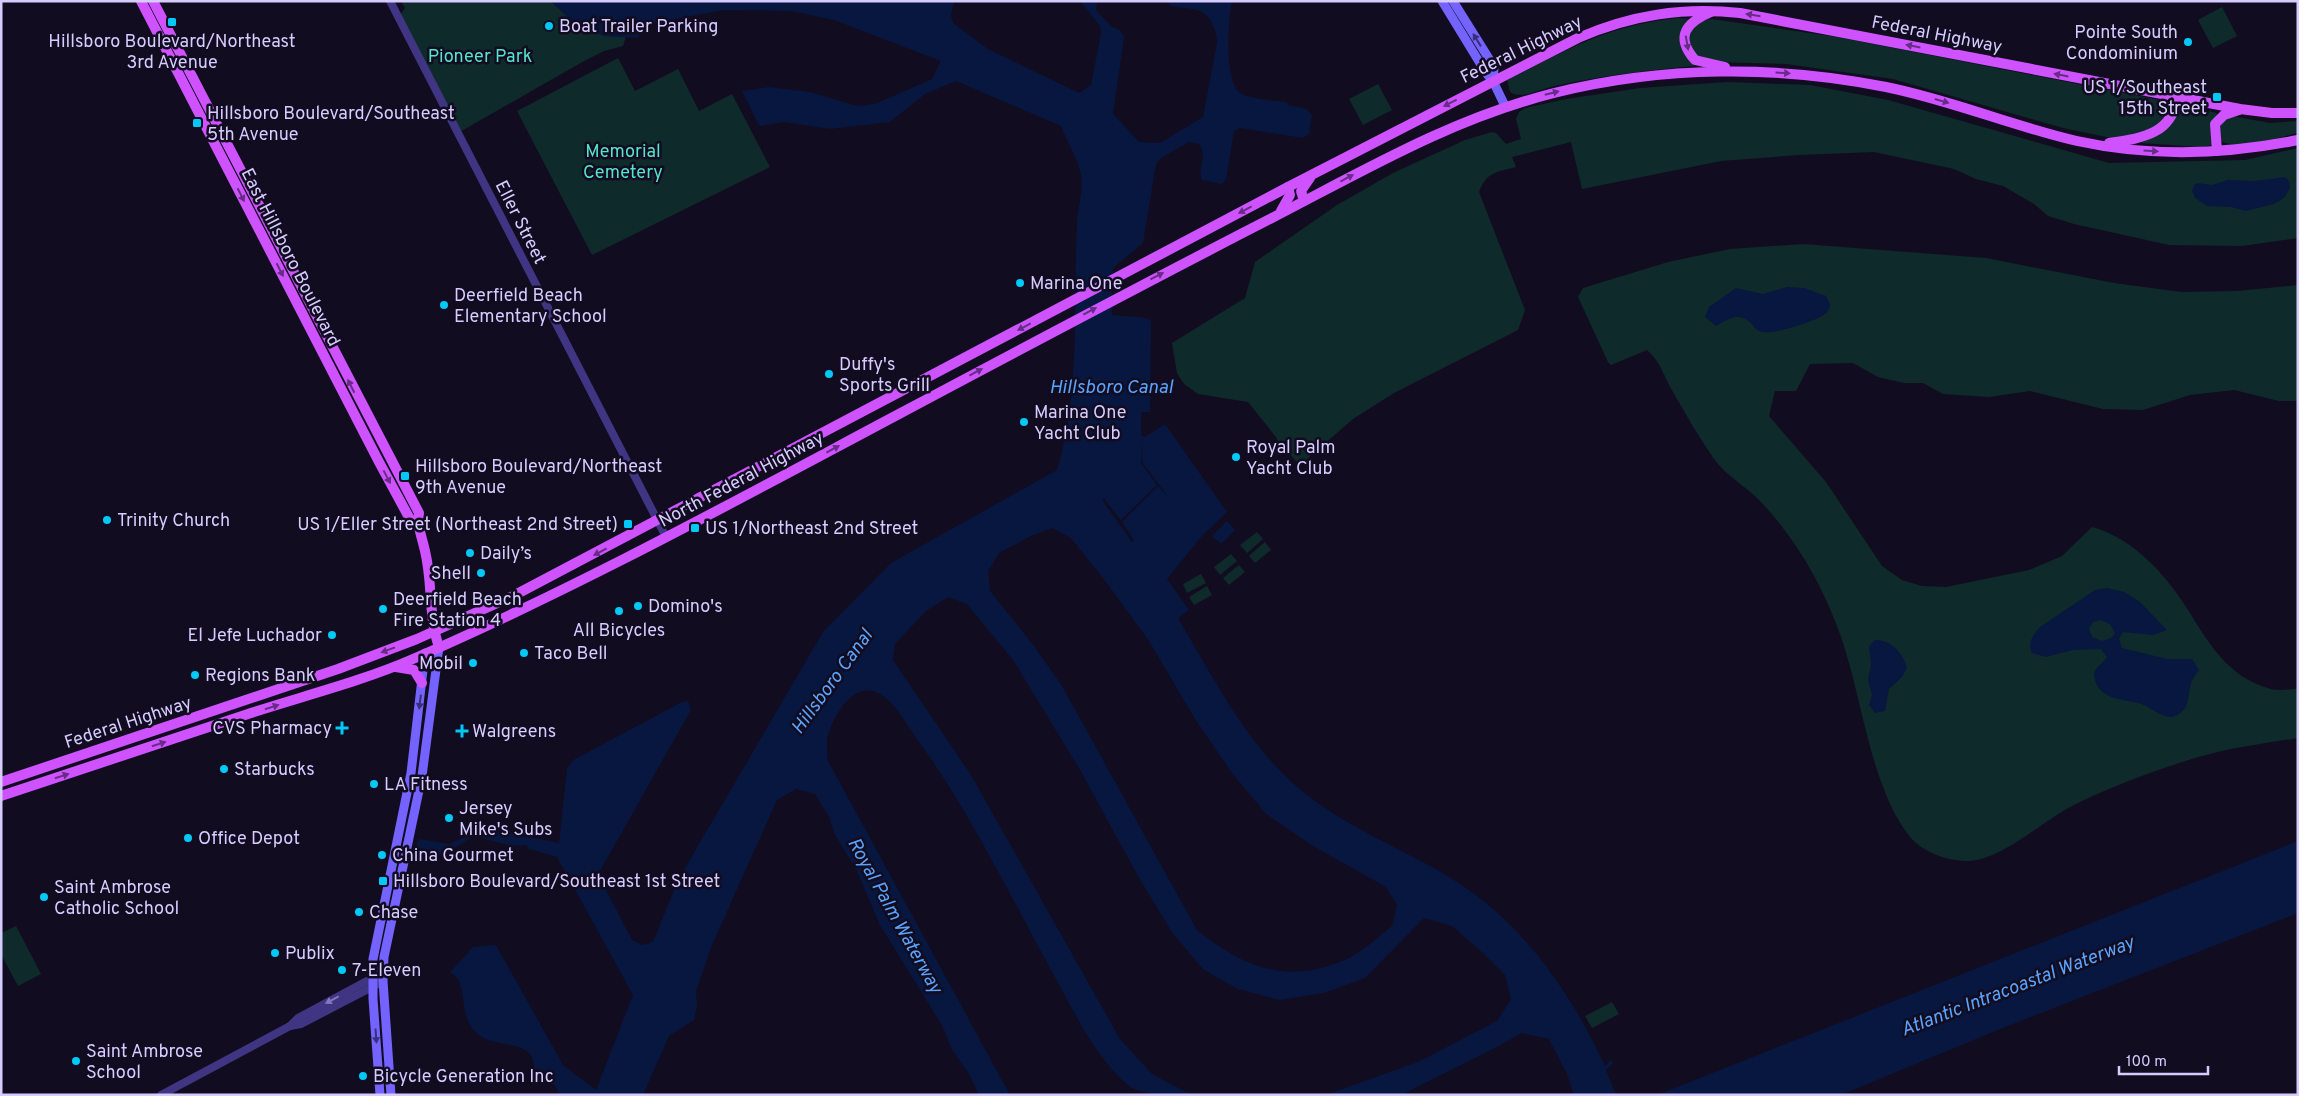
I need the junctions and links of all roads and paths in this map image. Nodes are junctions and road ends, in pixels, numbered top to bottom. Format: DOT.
graph roads {
  1 [pos="141,1"];
  2 [pos="153,1"];
  3 [pos="390,1"];
  4 [pos="1442,1"];
  5 [pos="1453,1"];
  6 [pos="1714,11"];
  7 [pos="1748,72"];
  8 [pos="1493,81"];
  9 [pos="2178,97"];
  10 [pos="1505,106"];
  11 [pos="2240,109"];
  12 [pos="2298,113"];
  13 [pos="2298,140"];
  14 [pos="2098,145"];
  15 [pos="2217,151"];
  16 [pos="1314,174"];
  17 [pos="1288,187"];
  18 [pos="1304,201"];
  19 [pos="1278,214"];
  20 [pos="1067,304"];
  21 [pos="313,334"];
  22 [pos="328,340"];
  23 [pos="914,386"];
  24 [pos="887,400"];
  25 [pos="902,412"];
  26 [pos="875,427"];
  27 [pos="787,453"];
  28 [pos="776,478"];
  29 [pos="658,521"];
  30 [pos="417,524"];
  31 [pos="666,537"];
  32 [pos="542,582"];
  33 [pos="434,632"];
  34 [pos="439,647"];
  35 [pos="425,654"];
  36 [pos="395,667"];
  37 [pos="422,684"];
  38 [pos="414,752"];
  39 [pos="58,763"];
  40 [pos="35,770"];
  41 [pos="411,774"];
  42 [pos="422,776"];
  43 [pos="1,782"];
  44 [pos="40,783"];
  45 [pos="21,790"];
  46 [pos="418,795"];
  47 [pos="1,796"];
  48 [pos="390,873"];
  49 [pos="395,899"];
  50 [pos="383,981"];
  51 [pos="373,983"];
  52 [pos="161,1095"];
  53 [pos="380,1095"];
  54 [pos="391,1095"];
  1 -- 21 [label="main road, East Hillsboro Boulevard, one-way"];
  2 -- 22 [label="main road, East Hillsboro Boulevard"];
  3 -- 29 [label="street, Eller Street"];
  4 -- 8 [label="main road"];
  8 -- 5 [label="main road, one-way"];
  6 -- 7 [label="main road, one-way"];
  6 -- 8 [label="main road, Federal Highway"];
  9 -- 6 [label="main road, Federal Highway, one-way"];
  10 -- 7 [label="main road, one-way"];
  7 -- 14 [label="main road, one-way"];
  8 -- 10 [label="main road"];
  8 -- 16 [label="main road, Federal Highway, one-way"];
  9 -- 11 [label="main road, Federal Highway"];
  9 -- 14 [label="main road"];
  18 -- 10 [label="main road, one-way"];
  11 -- 12 [label="main road, Federal Highway"];
  11 -- 15 [label="main road"];
  13 -- 15 [label="main road"];
  14 -- 15 [label="main road, one-way"];
  16 -- 17 [label="main road, Federal Highway"];
  16 -- 18 [label="main road"];
  17 -- 19 [label="main road"];
  17 -- 20 [label="main road, Federal Highway, one-way"];
  18 -- 19 [label="main road"];
  25 -- 19 [label="main road, North Federal Highway, one-way"];
  20 -- 23 [label="main road, North Federal Highway, one-way"];
  21 -- 22 [label="main road"];
  21 -- 30 [label="main road, East Hillsboro Boulevard, one-way"];
  30 -- 22 [label="main road, East Hillsboro Boulevard, one-way"];
  23 -- 24 [label="main road, North Federal Highway"];
  23 -- 25 [label="main road"];
  24 -- 26 [label="main road"];
  24 -- 27 [label="main road, North Federal Highway"];
  25 -- 26 [label="main road, North Federal Highway"];
  28 -- 26 [label="main road, North Federal Highway, one-way"];
  27 -- 28 [label="main road"];
  27 -- 29 [label="main road, North Federal Highway"];
  28 -- 31 [label="main road, North Federal Highway"];
  29 -- 31 [label="street, Eller Street"];
  29 -- 32 [label="main road, North Federal Highway, one-way"];
  30 -- 33 [label="main road, East Hillsboro Boulevard"];
  31 -- 34 [label="main road, North Federal Highway"];
  32 -- 33 [label="main road, Federal Highway"];
  33 -- 34 [label="main road, East Hillsboro Boulevard"];
  33 -- 35 [label="main road, East Hillsboro Boulevard"];
  33 -- 39 [label="main road, Federal Highway, one-way"];
  34 -- 35 [label="main road, North Federal Highway"];
  34 -- 42 [label="main road, East Hillsboro Boulevard"];
  35 -- 36 [label="main road, Federal Highway"];
  35 -- 37 [label="main road, East Hillsboro Boulevard"];
  36 -- 37 [label="main road"];
  44 -- 36 [label="main road, Federal Highway, one-way"];
  37 -- 38 [label="main road, East Hillsboro Boulevard, one-way"];
  38 -- 41 [label="main road, East Hillsboro Boulevard"];
  38 -- 42 [label="main road"];
  39 -- 40 [label="main road, Federal Highway"];
  39 -- 44 [label="main road"];
  40 -- 43 [label="main road, Federal Highway"];
  40 -- 45 [label="main road"];
  41 -- 46 [label="main road"];
  41 -- 48 [label="main road, East Hillsboro Boulevard"];
  42 -- 46 [label="main road, East Hillsboro Boulevard"];
  44 -- 45 [label="main road, Federal Highway"];
  45 -- 47 [label="main road, Federal Highway"];
  46 -- 49 [label="main road, East Hillsboro Boulevard"];
  48 -- 49 [label="main road"];
  48 -- 51 [label="main road, East Hillsboro Boulevard"];
  49 -- 50 [label="main road, East Hillsboro Boulevard"];
  50 -- 51 [label="street"];
  50 -- 54 [label="main road, East Hillsboro Boulevard"];
  51 -- 52 [label="street"];
  51 -- 53 [label="main road, East Hillsboro Boulevard, one-way"];
}
